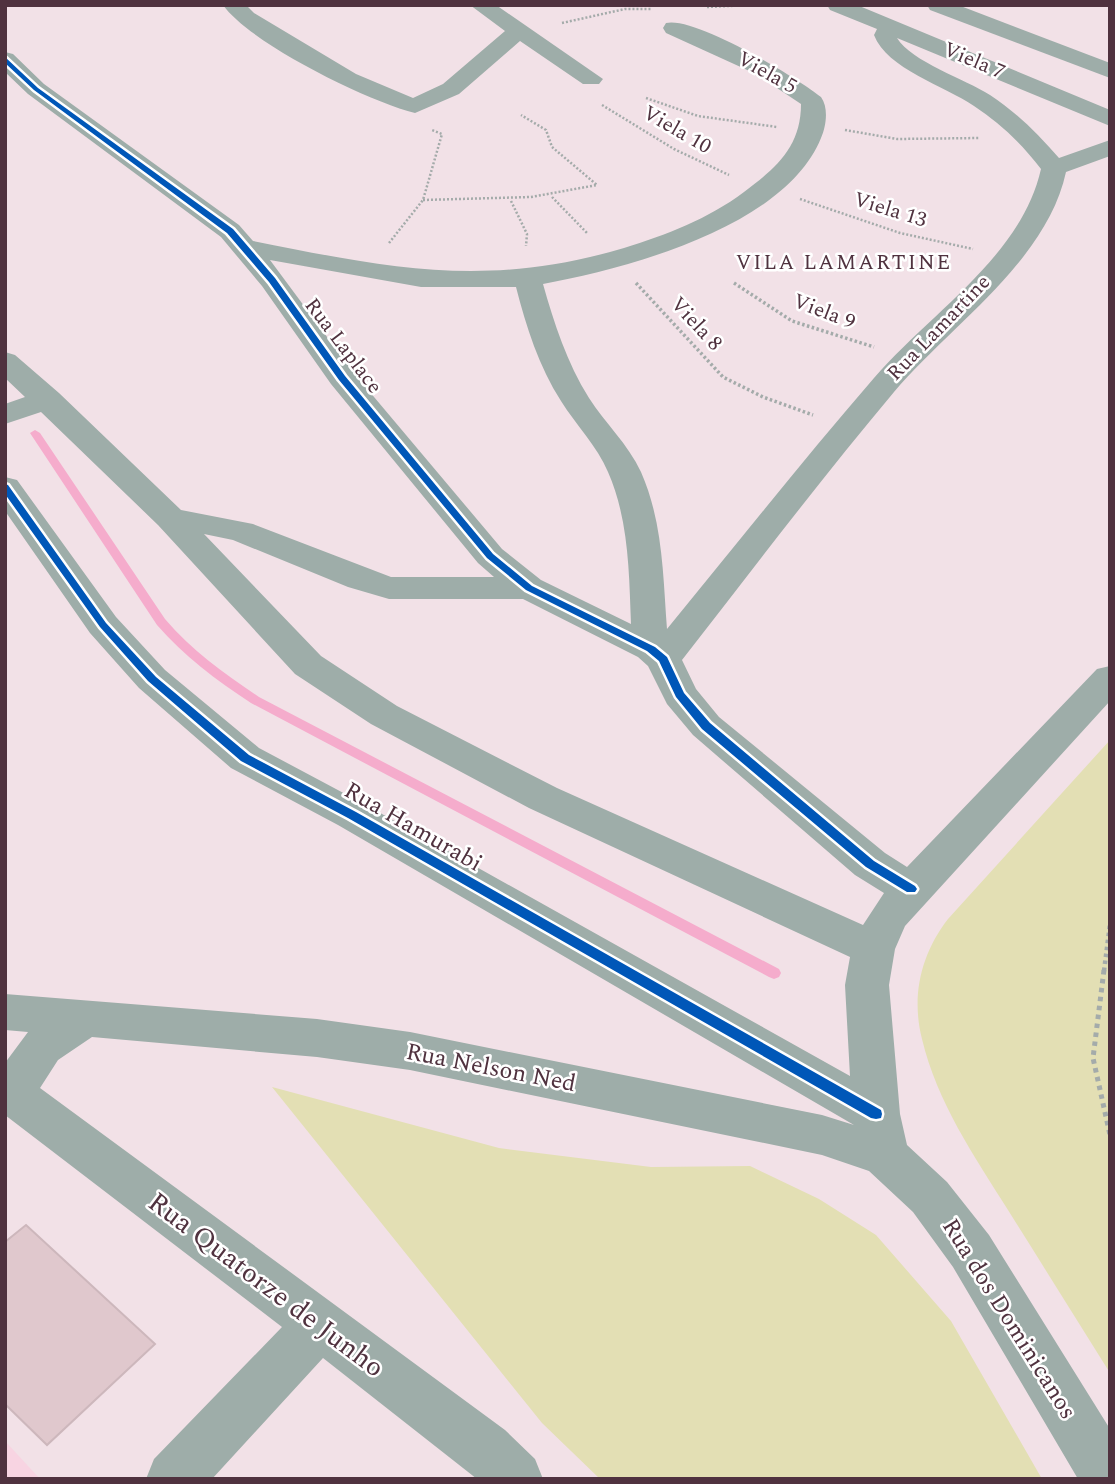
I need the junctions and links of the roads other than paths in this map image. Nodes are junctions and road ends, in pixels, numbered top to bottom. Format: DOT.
graph roads {
  1 [pos="234,5"];
  2 [pos="481,5"];
  3 [pos="838,5"];
  4 [pos="937,5"];
  5 [pos="889,26"];
  6 [pos="674,28"];
  7 [pos="519,31"];
  8 [pos="5,59"];
  9 [pos="1110,71"];
  10 [pos="592,90"];
  11 [pos="1110,119"];
  12 [pos="1110,147"];
  13 [pos="1054,168"];
  14 [pos="742,205"];
  15 [pos="244,247"];
  16 [pos="528,278"];
  17 [pos="5,361"];
  18 [pos="48,399"];
  19 [pos="5,415"];
  20 [pos="5,487"];
  21 [pos="170,518"];
  22 [pos="529,589"];
  23 [pos="657,654"];
  24 [pos="1110,678"];
  25 [pos="911,889"];
  26 [pos="873,949"];
  27 [pos="5,1012"];
  28 [pos="89,1018"];
  29 [pos="8,1095"];
  30 [pos="880,1135"];
  31 [pos="319,1325"];
  32 [pos="174,1479"];
  33 [pos="515,1479"];
  34 [pos="1108,1479"];
  1 -- 7 [label="street"];
  2 -- 7 [label="street"];
  3 -- 5 [label="street, Viela 7"];
  4 -- 9 [label="street, Viela 7"];
  5 -- 11 [label="street, Viela 7"];
  5 -- 13 [label="street"];
  6 -- 14 [label="street, Viela 5"];
  7 -- 10 [label="street"];
  8 -- 15 [label="street, Rua Laplace"];
  12 -- 13 [label="street"];
  13 -- 23 [label="street, Rua Lamartine"];
  14 -- 16 [label="street, Rua Laplace"];
  15 -- 16 [label="street, Rua Laplace"];
  15 -- 22 [label="street, Rua Laplace"];
  16 -- 23 [label="street"];
  17 -- 18 [label="street"];
  18 -- 19 [label="street"];
  18 -- 21 [label="street"];
  20 -- 30 [label="street, Rua Hamurabi"];
  21 -- 22 [label="street"];
  21 -- 26 [label="street"];
  22 -- 23 [label="street, Rua Laplace"];
  23 -- 25 [label="street"];
  24 -- 25 [label="street"];
  25 -- 26 [label="street"];
  26 -- 30 [label="street"];
  27 -- 28 [label="street, Rua Nelson Ned"];
  28 -- 29 [label="street"];
  28 -- 30 [label="street, Rua Nelson Ned"];
  29 -- 31 [label="street, Rua Quatorze de Junho"];
  30 -- 34 [label="street, Rua dos Dominicanos"];
  31 -- 32 [label="street"];
  31 -- 33 [label="street, Rua Quatorze de Junho"];
}
